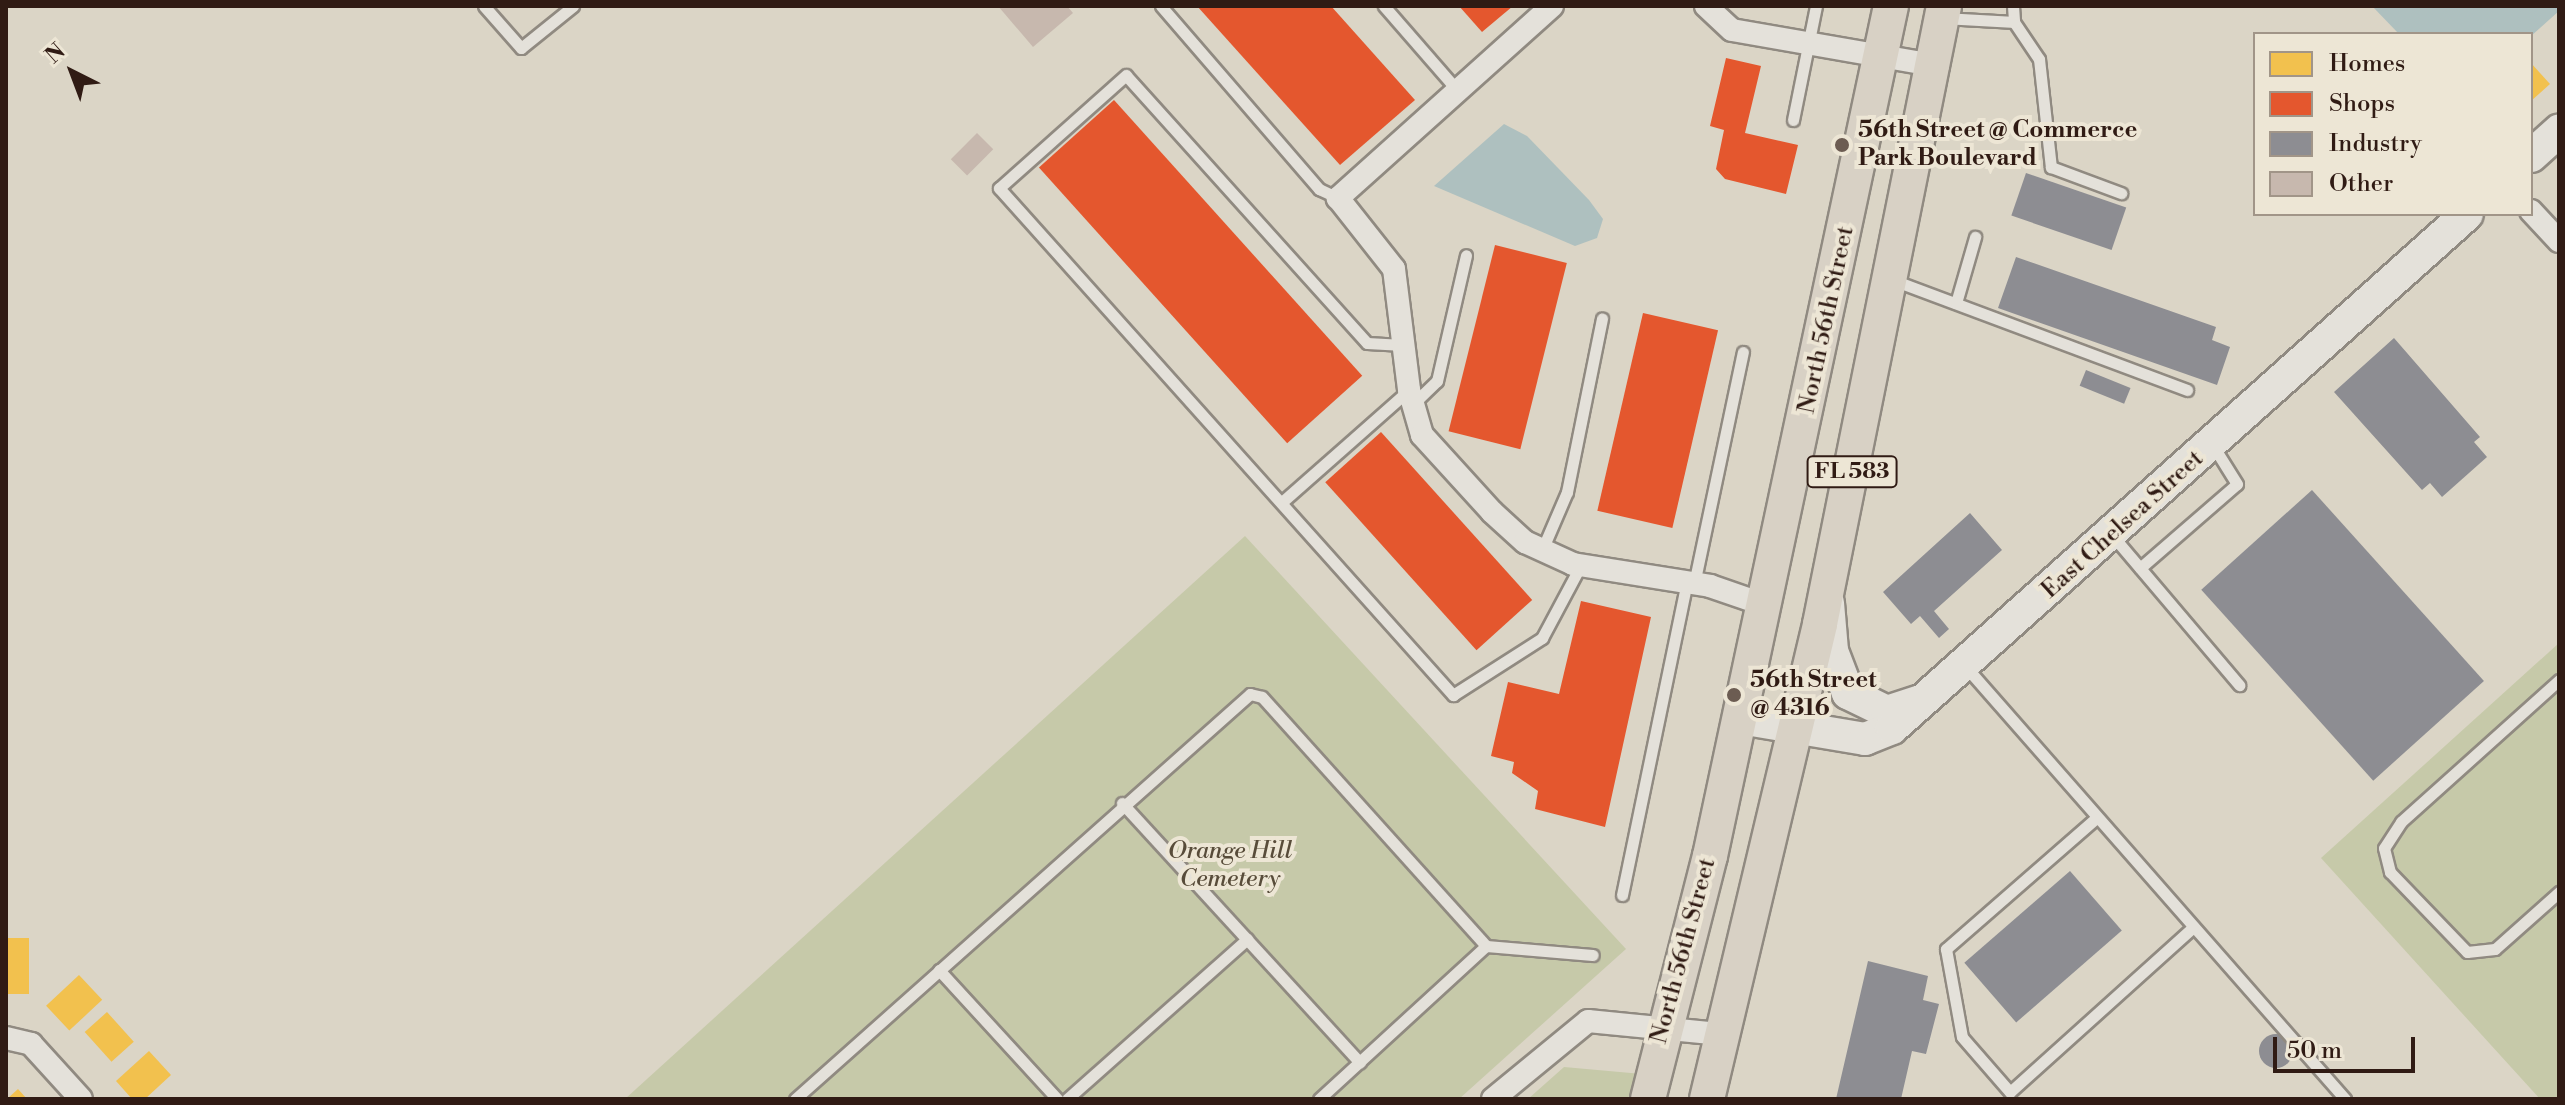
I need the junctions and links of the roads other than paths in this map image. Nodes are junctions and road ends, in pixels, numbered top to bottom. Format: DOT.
graph roads {
  1 [pos="484,6"];
  2 [pos="573,6"];
  3 [pos="1161,6"];
  4 [pos="1384,6"];
  5 [pos="1552,6"];
  6 [pos="1706,6"];
  7 [pos="1816,6"];
  8 [pos="1891,6"];
  9 [pos="2013,6"];
  10 [pos="1944,12"];
  11 [pos="2014,22"];
  12 [pos="1813,44"];
  13 [pos="1885,57"];
  14 [pos="1938,66"];
  15 [pos="1458,91"];
  16 [pos="1793,120"];
  17 [pos="2559,131"];
  18 [pos="2533,154"];
  19 [pos="2121,193"];
  20 [pos="1338,198"];
  21 [pos="2533,213"];
  22 [pos="2465,216"];
  23 [pos="1975,237"];
  24 [pos="2559,241"];
  25 [pos="1466,255"];
  26 [pos="1892,280"];
  27 [pos="1956,303"];
  28 [pos="1602,318"];
  29 [pos="1403,345"];
  30 [pos="1743,352"];
  31 [pos="2187,390"];
  32 [pos="1410,397"];
  33 [pos="2212,444"];
  34 [pos="1282,502"];
  35 [pos="2111,535"];
  36 [pos="1542,550"];
  37 [pos="1581,565"];
  38 [pos="2140,568"];
  39 [pos="1691,583"];
  40 [pos="1827,593"];
  41 [pos="1765,605"];
  42 [pos="1965,666"];
  43 [pos="2559,680"];
  44 [pos="2239,685"];
  45 [pos="1931,696"];
  46 [pos="1740,718"];
  47 [pos="1793,730"];
  48 [pos="1122,803"];
  49 [pos="2095,819"];
  50 [pos="2559,892"];
  51 [pos="1622,895"];
  52 [pos="2192,928"];
  53 [pos="1247,939"];
  54 [pos="1486,946"];
  55 [pos="1593,955"];
  56 [pos="939,970"];
  57 [pos="1663,1027"];
  58 [pos="1721,1034"];
  59 [pos="8,1037"];
  60 [pos="1360,1063"];
  61 [pos="81,1099"];
  62 [pos="795,1099"];
  63 [pos="1057,1099"];
  64 [pos="1067,1099"];
  65 [pos="1319,1099"];
  66 [pos="1493,1099"];
  67 [pos="1648,1099"];
  68 [pos="1707,1099"];
  69 [pos="2345,1099"];
  1 -- 2 [label="lane"];
  3 -- 20 [label="lane"];
  4 -- 15 [label="lane"];
  5 -- 15 [label="street"];
  6 -- 12 [label="street"];
  7 -- 12 [label="lane"];
  8 -- 13 [label="main road, North 56th Street / FL 583"];
  9 -- 11 [label="lane"];
  10 -- 11 [label="lane"];
  10 -- 14 [label="main road, FL 583"];
  11 -- 19 [label="lane"];
  12 -- 13 [label="street"];
  12 -- 16 [label="lane"];
  13 -- 14 [label="street"];
  13 -- 41 [label="main road, North 56th Street / FL 583"];
  14 -- 26 [label="main road, FL 583"];
  15 -- 20 [label="street"];
  17 -- 18 [label="street"];
  20 -- 29 [label="street"];
  21 -- 24 [label="street"];
  22 -- 33 [label="street, East Chelsea Street"];
  23 -- 27 [label="lane"];
  25 -- 32 [label="lane"];
  26 -- 27 [label="lane"];
  26 -- 40 [label="main road, FL 583"];
  27 -- 31 [label="lane"];
  28 -- 36 [label="lane"];
  29 -- 32 [label="street"];
  29 -- 34 [label="lane"];
  30 -- 39 [label="lane"];
  32 -- 34 [label="lane"];
  32 -- 36 [label="street"];
  33 -- 35 [label="street, East Chelsea Street"];
  33 -- 38 [label="lane"];
  34 -- 37 [label="lane"];
  35 -- 38 [label="lane"];
  35 -- 42 [label="street, East Chelsea Street"];
  36 -- 37 [label="street"];
  37 -- 39 [label="street"];
  38 -- 44 [label="lane"];
  39 -- 41 [label="street"];
  39 -- 51 [label="lane"];
  40 -- 45 [label="street"];
  40 -- 47 [label="main road, FL 583"];
  41 -- 46 [label="main road, North 56th Street / FL 583"];
  42 -- 45 [label="street, East Chelsea Street"];
  42 -- 49 [label="lane"];
  43 -- 50 [label="lane"];
  45 -- 47 [label="street, East Chelsea Street"];
  46 -- 47 [label="street, East Chelsea Street"];
  46 -- 57 [label="main road, North 56th Street / FL 583"];
  47 -- 58 [label="main road, FL 583"];
  48 -- 53 [label="lane"];
  48 -- 54 [label="lane"];
  48 -- 56 [label="lane"];
  49 -- 52 [label="lane"];
  49 -- 52 [label="lane"];
  52 -- 69 [label="lane"];
  53 -- 60 [label="lane"];
  53 -- 64 [label="lane"];
  54 -- 55 [label="lane"];
  54 -- 60 [label="lane"];
  56 -- 62 [label="lane"];
  56 -- 63 [label="lane"];
  57 -- 58 [label="street"];
  57 -- 66 [label="street"];
  57 -- 67 [label="main road, North 56th Street / FL 583"];
  58 -- 68 [label="main road, FL 583"];
  59 -- 61 [label="street"];
  60 -- 65 [label="lane"];
}
